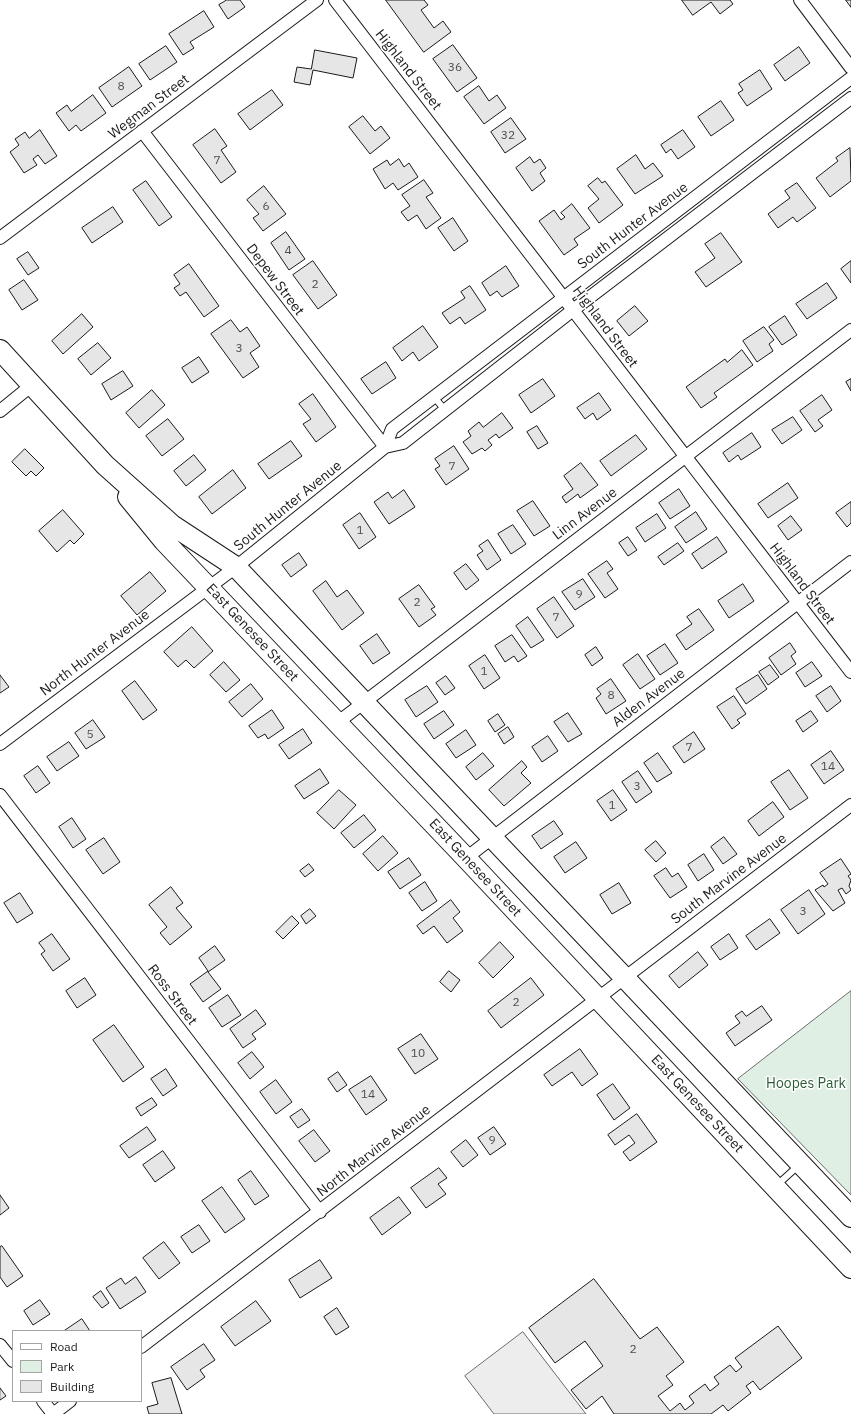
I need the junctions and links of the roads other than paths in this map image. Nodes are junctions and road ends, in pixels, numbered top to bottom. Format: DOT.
graph roads {
  1 [pos="317,0"];
  2 [pos="336,0"];
  3 [pos="800,0"];
  4 [pos="851,68"];
  5 [pos="851,78"];
  6 [pos="851,98"];
  7 [pos="811,109"];
  8 [pos="821,121"];
  9 [pos="142,131"];
  10 [pos="773,138"];
  11 [pos="783,151"];
  12 [pos="699,195"];
  13 [pos="709,207"];
  14 [pos="665,221"];
  15 [pos="674,234"];
  16 [pos="0,238"];
  17 [pos="623,253"];
  18 [pos="632,265"];
  19 [pos="564,297"];
  20 [pos="574,310"];
  21 [pos="851,330"];
  22 [pos="0,350"];
  23 [pos="485,368"];
  24 [pos="32,385"];
  25 [pos="434,397"];
  26 [pos="445,410"];
  27 [pos="0,411"];
  28 [pos="384,447"];
  29 [pos="686,456"];
  30 [pos="105,465"];
  31 [pos="851,562"];
  32 [pos="236,567"];
  33 [pos="209,587"];
  34 [pos="798,603"];
  35 [pos="851,672"];
  36 [pos="364,702"];
  37 [pos="337,723"];
  38 [pos="0,744"];
  39 [pos="0,795"];
  40 [pos="851,805"];
  41 [pos="493,837"];
  42 [pos="466,858"];
  43 [pos="625,977"];
  44 [pos="596,998"];
  45 [pos="801,1163"];
  46 [pos="775,1187"];
  47 [pos="320,1212"];
  48 [pos="851,1217"];
  49 [pos="851,1268"];
  50 [pos="0,1345"];
  51 [pos="142,1346"];
  52 [pos="12,1361"];
  53 [pos="45,1402"];
  54 [pos="69,1402"];
  55 [pos="53,1414"];
  1 -- 9 [label="street, Wegman Street"];
  2 -- 19 [label="street, Highland Street"];
  3 -- 4 [label="street"];
  5 -- 7 [label="street, South Hunter Avenue"];
  6 -- 8 [label="street, South Hunter Avenue"];
  7 -- 8 [label="lane"];
  7 -- 10 [label="street, South Hunter Avenue"];
  8 -- 11 [label="street, South Hunter Avenue"];
  9 -- 16 [label="street, Wegman Street"];
  9 -- 28 [label="street, Depew Street"];
  10 -- 11 [label="lane"];
  10 -- 12 [label="street, South Hunter Avenue"];
  11 -- 13 [label="street, South Hunter Avenue"];
  12 -- 13 [label="lane"];
  12 -- 14 [label="street, South Hunter Avenue"];
  13 -- 15 [label="street, South Hunter Avenue"];
  14 -- 15 [label="lane"];
  14 -- 17 [label="street, South Hunter Avenue"];
  15 -- 18 [label="street, South Hunter Avenue"];
  17 -- 18 [label="lane"];
  17 -- 19 [label="street, South Hunter Avenue"];
  18 -- 20 [label="street, South Hunter Avenue"];
  19 -- 20 [label="street, Highland Street"];
  19 -- 23 [label="street, South Hunter Avenue"];
  20 -- 23 [label="street, South Hunter Avenue"];
  20 -- 29 [label="street, Highland Street"];
  21 -- 29 [label="street, Linn Avenue"];
  22 -- 24 [label="highway, East Genesee Street"];
  23 -- 25 [label="street, South Hunter Avenue"];
  23 -- 26 [label="street, South Hunter Avenue"];
  24 -- 27 [label="street"];
  24 -- 30 [label="highway, East Genesee Street"];
  25 -- 26 [label="lane"];
  25 -- 28 [label="street, South Hunter Avenue"];
  26 -- 28 [label="street, South Hunter Avenue"];
  28 -- 32 [label="street, South Hunter Avenue"];
  29 -- 34 [label="street, Highland Street"];
  29 -- 36 [label="street, Linn Avenue"];
  30 -- 32 [label="highway, East Genesee Street"];
  30 -- 33 [label="highway, East Genesee Street"];
  31 -- 34 [label="street, Alden Avenue"];
  32 -- 33 [label="street, South Hunter Avenue"];
  32 -- 36 [label="highway, East Genesee Street"];
  33 -- 37 [label="highway, East Genesee Street"];
  33 -- 38 [label="street, North Hunter Avenue"];
  34 -- 35 [label="street, Highland Street"];
  34 -- 41 [label="street, Alden Avenue"];
  36 -- 37 [label="street, Linn Avenue"];
  36 -- 41 [label="highway, East Genesee Street"];
  37 -- 42 [label="highway, East Genesee Street"];
  39 -- 47 [label="street, Ross Street"];
  40 -- 43 [label="street, South Marvine Avenue"];
  41 -- 42 [label="street, Alden Avenue"];
  41 -- 43 [label="highway, East Genesee Street"];
  42 -- 44 [label="highway, East Genesee Street"];
  43 -- 44 [label="street, North Marvine Avenue"];
  43 -- 45 [label="highway, East Genesee Street"];
  44 -- 46 [label="highway, East Genesee Street"];
  44 -- 47 [label="street, North Marvine Avenue"];
  45 -- 46 [label="lane"];
  45 -- 48 [label="highway, East Genesee Street"];
  46 -- 49 [label="highway, East Genesee Street"];
  47 -- 51 [label="street, North Marvine Avenue"];
  50 -- 52 [label="street"];
  53 -- 55 [label="street"];
  54 -- 55 [label="street"];
}
